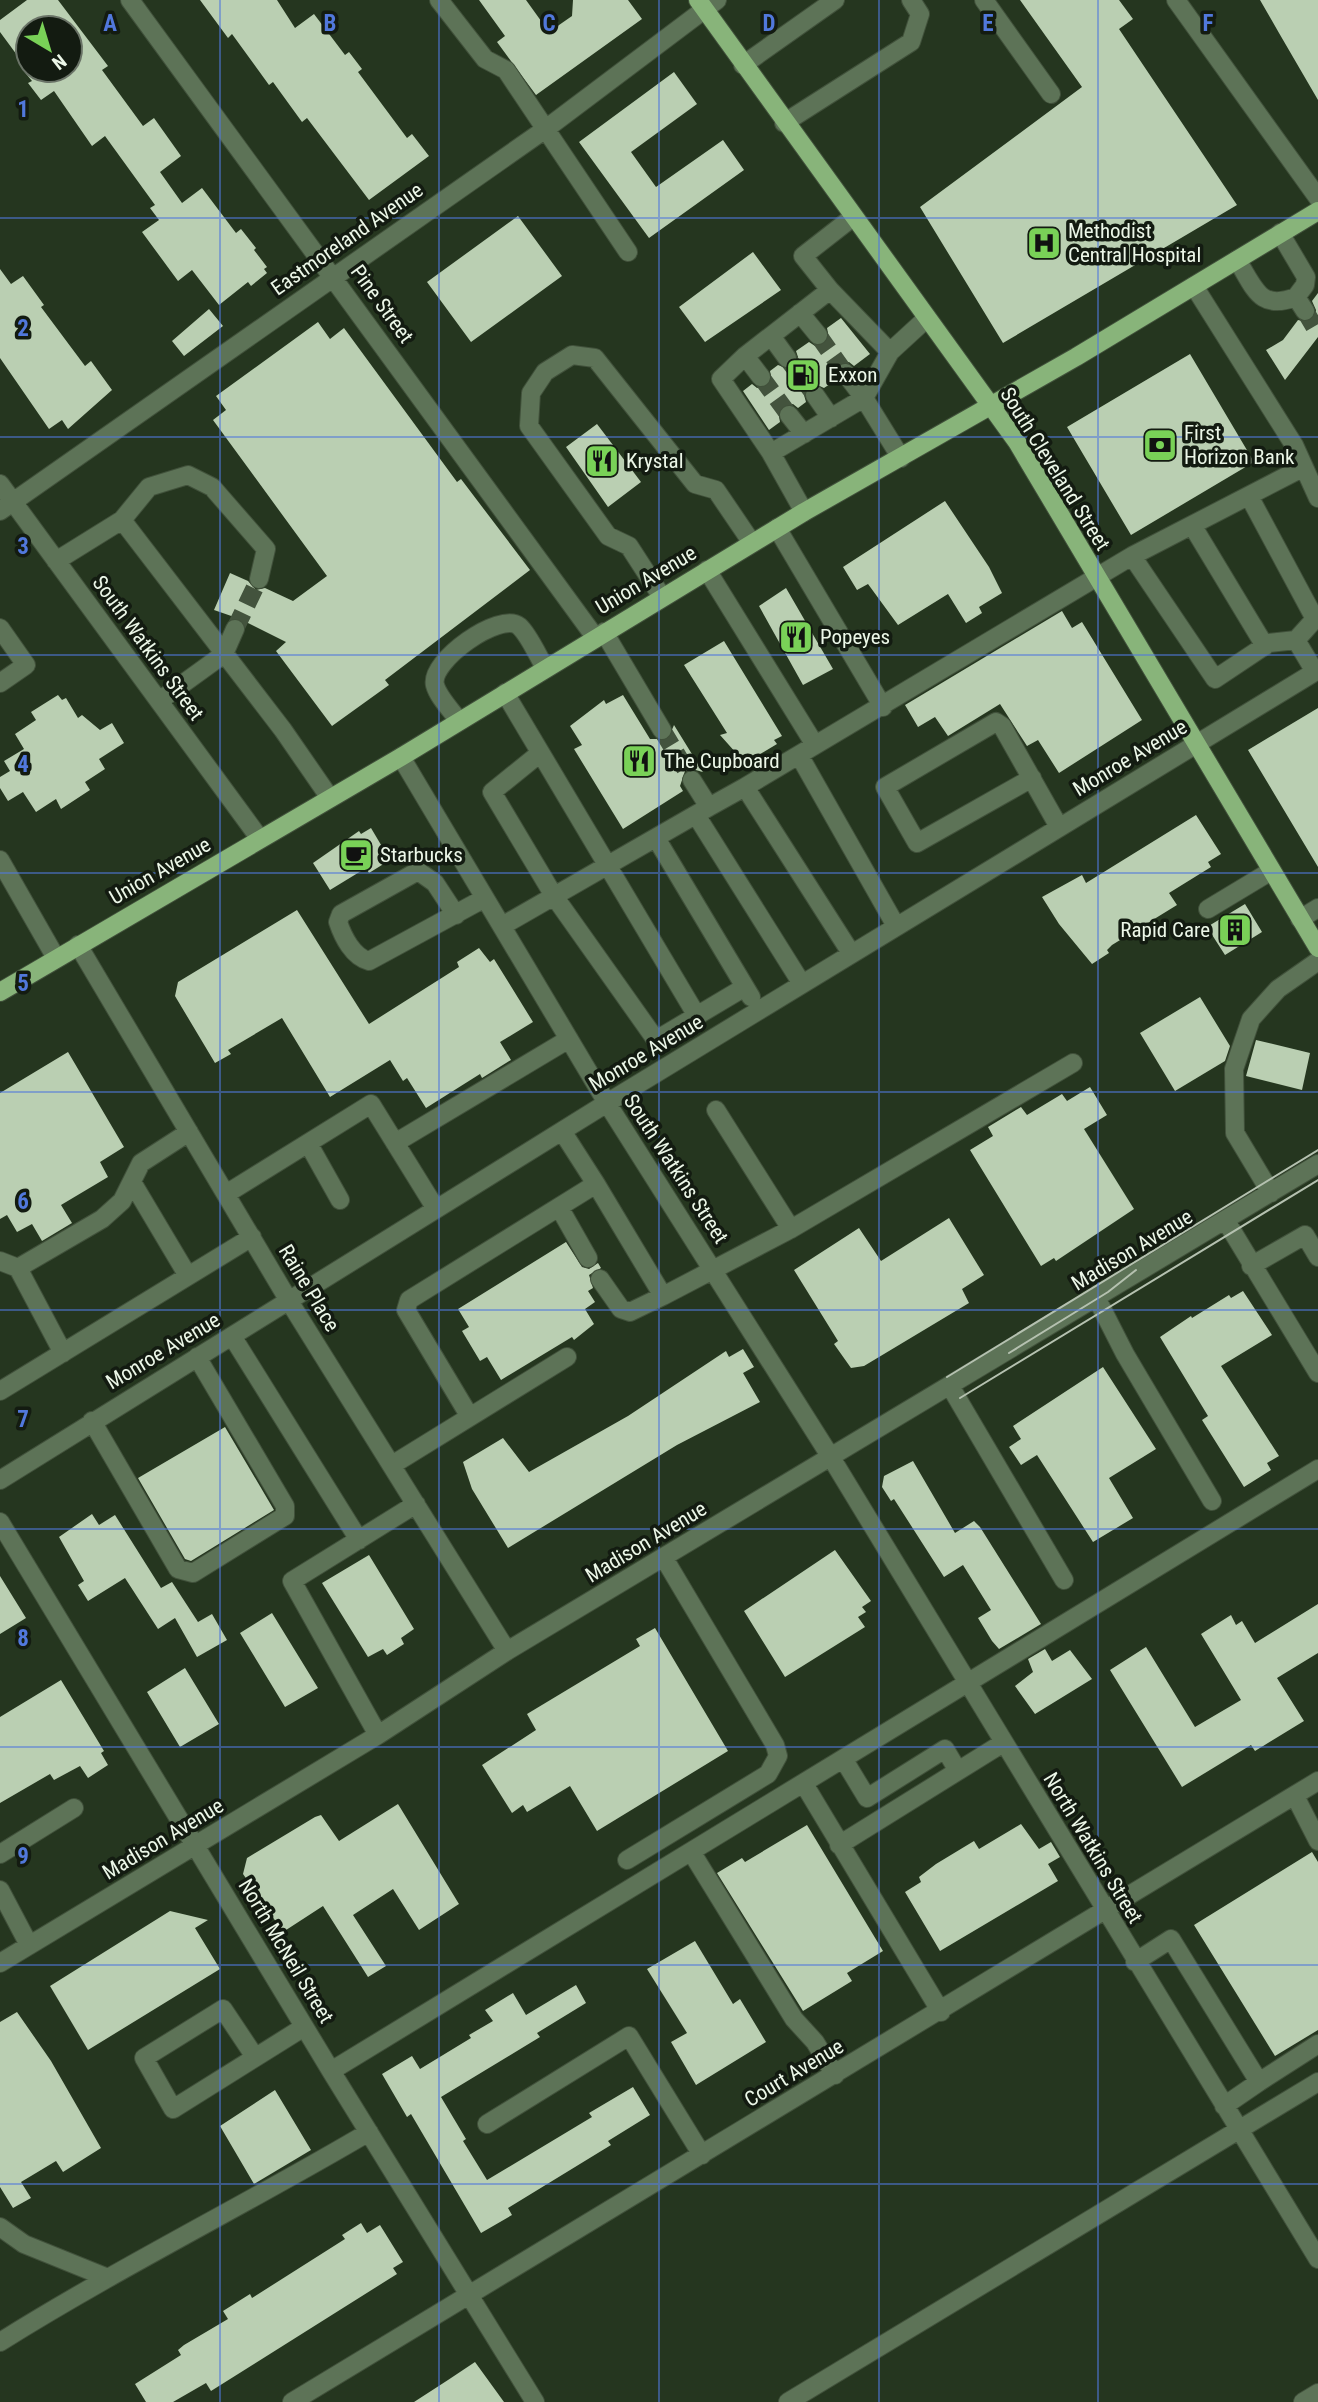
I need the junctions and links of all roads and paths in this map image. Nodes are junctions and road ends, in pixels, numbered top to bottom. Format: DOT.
graph roads {
  1 [pos="130,0"];
  2 [pos="439,0"];
  3 [pos="835,0"];
  4 [pos="911,0"];
  5 [pos="984,0"];
  6 [pos="1176,0"];
  7 [pos="707,3"];
  8 [pos="743,65"];
  9 [pos="1051,94"];
  10 [pos="784,123"];
  11 [pos="547,128"];
  12 [pos="1318,198"];
  13 [pos="1318,211"];
  14 [pos="853,217"];
  15 [pos="1280,233"];
  16 [pos="628,252"];
  17 [pos="1237,260"];
  18 [pos="333,275"];
  19 [pos="1194,286"];
  20 [pos="830,290"];
  21 [pos="800,313"];
  22 [pos="927,318"];
  23 [pos="818,335"];
  24 [pos="771,336"];
  25 [pos="890,352"];
  26 [pos="745,356"];
  27 [pos="787,358"];
  28 [pos="845,373"];
  29 [pos="761,377"];
  30 [pos="815,395"];
  31 [pos="864,398"];
  32 [pos="991,405"];
  33 [pos="789,415"];
  34 [pos="831,418"];
  35 [pos="804,434"];
  36 [pos="771,453"];
  37 [pos="901,458"];
  38 [pos="1304,467"];
  39 [pos="0,484"];
  40 [pos="1317,492"];
  41 [pos="1249,496"];
  42 [pos="6,507"];
  43 [pos="804,512"];
  44 [pos="122,520"];
  45 [pos="1192,525"];
  46 [pos="777,528"];
  47 [pos="752,543"];
  48 [pos="1132,556"];
  49 [pos="56,561"];
  50 [pos="707,570"];
  51 [pos="260,579"];
  52 [pos="1096,579"];
  53 [pos="662,597"];
  54 [pos="0,628"];
  55 [pos="235,629"];
  56 [pos="599,634"];
  57 [pos="1296,640"];
  58 [pos="1265,646"];
  59 [pos="224,654"];
  60 [pos="545,668"];
  61 [pos="1316,671"];
  62 [pos="0,683"];
  63 [pos="505,693"];
  64 [pos="159,701"];
  65 [pos="883,707"];
  66 [pos="459,722"];
  67 [pos="662,730"];
  68 [pos="815,745"];
  69 [pos="1195,747"];
  70 [pos="540,754"];
  71 [pos="799,755"];
  72 [pos="401,757"];
  73 [pos="1032,778"];
  74 [pos="692,780"];
  75 [pos="745,787"];
  76 [pos="330,798"];
  77 [pos="703,811"];
  78 [pos="1059,827"];
  79 [pos="656,838"];
  80 [pos="260,839"];
  81 [pos="0,860"];
  82 [pos="606,866"];
  83 [pos="1271,871"];
  84 [pos="554,896"];
  85 [pos="485,898"];
  86 [pos="1318,908"];
  87 [pos="1208,909"];
  88 [pos="456,915"];
  89 [pos="1300,919"];
  90 [pos="502,926"];
  91 [pos="896,926"];
  92 [pos="78,945"];
  93 [pos="1318,948"];
  94 [pos="851,953"];
  95 [pos="57,958"];
  96 [pos="1318,961"];
  97 [pos="802,984"];
  98 [pos="746,987"];
  99 [pos="0,992"];
  100 [pos="760,1010"];
  101 [pos="696,1016"];
  102 [pos="569,1039"];
  103 [pos="1073,1063"];
  104 [pos="607,1103"];
  105 [pos="716,1110"];
  106 [pos="562,1131"];
  107 [pos="189,1132"];
  108 [pos="308,1143"];
  109 [pos="395,1143"];
  110 [pos="1318,1164"];
  111 [pos="132,1182"];
  112 [pos="596,1184"];
  113 [pos="1271,1193"];
  114 [pos="226,1194"];
  115 [pos="340,1200"];
  116 [pos="559,1207"];
  117 [pos="436,1209"];
  118 [pos="1226,1221"];
  119 [pos="791,1229"];
  120 [pos="252,1237"];
  121 [pos="1318,1257"];
  122 [pos="588,1258"];
  123 [pos="0,1261"];
  124 [pos="1251,1266"];
  125 [pos="18,1268"];
  126 [pos="713,1269"];
  127 [pos="188,1276"];
  128 [pos="600,1279"];
  129 [pos="663,1296"];
  130 [pos="1097,1298"];
  131 [pos="289,1301"];
  132 [pos="232,1336"];
  133 [pos="62,1353"];
  134 [pos="197,1357"];
  135 [pos="567,1357"];
  136 [pos="1318,1373"];
  137 [pos="950,1386"];
  138 [pos="0,1391"];
  139 [pos="470,1417"];
  140 [pos="92,1421"];
  141 [pos="832,1459"];
  142 [pos="392,1465"];
  143 [pos="1318,1469"];
  144 [pos="0,1480"];
  145 [pos="1212,1501"];
  146 [pos="416,1504"];
  147 [pos="0,1522"];
  148 [pos="359,1540"];
  149 [pos="664,1558"];
  150 [pos="1064,1580"];
  151 [pos="507,1651"];
  152 [pos="968,1685"];
  153 [pos="378,1735"];
  154 [pos="1003,1743"];
  155 [pos="844,1760"];
  156 [pos="958,1771"];
  157 [pos="1318,1781"];
  158 [pos="804,1784"];
  159 [pos="1294,1796"];
  160 [pos="74,1808"];
  161 [pos="1318,1841"];
  162 [pos="197,1845"];
  163 [pos="839,1845"];
  164 [pos="692,1853"];
  165 [pos="0,1854"];
  166 [pos="627,1860"];
  167 [pos="0,1890"];
  168 [pos="1105,1913"];
  169 [pos="29,1945"];
  170 [pos="1135,1962"];
  171 [pos="0,1963"];
  172 [pos="940,2012"];
  173 [pos="304,2027"];
  174 [pos="1318,2044"];
  175 [pos="255,2057"];
  176 [pos="331,2071"];
  177 [pos="835,2075"];
  178 [pos="1259,2081"];
  179 [pos="1318,2082"];
  180 [pos="1223,2106"];
  181 [pos="488,2124"];
  182 [pos="1239,2130"];
  183 [pos="369,2132"];
  184 [pos="702,2155"];
  185 [pos="0,2227"];
  186 [pos="1318,2259"];
  187 [pos="108,2278"];
  188 [pos="470,2295"];
  189 [pos="0,2342"];
  190 [pos="1318,2393"];
  191 [pos="292,2402"];
  192 [pos="536,2402"];
  193 [pos="788,2402"];
  194 [pos="1303,2402"];
  1 -- 18 [label="street, Pine Street"];
  2 -- 11 [label="street"];
  3 -- 8 [label="street"];
  4 -- 10 [label="street"];
  5 -- 9 [label="street"];
  6 -- 12 [label="street"];
  7 -- 8 [label="main road, South Cleveland Street"];
  7 -- 11 [label="street, Eastmoreland Avenue"];
  8 -- 10 [label="main road, South Cleveland Street"];
  10 -- 14 [label="main road, South Cleveland Street"];
  11 -- 16 [label="street"];
  11 -- 18 [label="street, Eastmoreland Avenue"];
  13 -- 15 [label="main road, Union Avenue"];
  14 -- 20 [label="street"];
  14 -- 22 [label="main road, South Cleveland Street"];
  15 -- 17 [label="main road, Union Avenue"];
  15 -- 17 [label="street"];
  17 -- 19 [label="main road, Union Avenue"];
  18 -- 42 [label="street, Eastmoreland Avenue"];
  18 -- 56 [label="street, Pine Street"];
  19 -- 32 [label="main road, Union Avenue"];
  19 -- 38 [label="street"];
  20 -- 21 [label="street"];
  20 -- 25 [label="street"];
  21 -- 23 [label="street"];
  21 -- 24 [label="street"];
  22 -- 25 [label="street"];
  22 -- 32 [label="main road, South Cleveland Street"];
  24 -- 26 [label="street"];
  24 -- 27 [label="street"];
  25 -- 31 [label="street"];
  26 -- 29 [label="street"];
  26 -- 36 [label="street"];
  28 -- 31 [label="street"];
  30 -- 34 [label="street"];
  31 -- 34 [label="street"];
  31 -- 37 [label="street"];
  32 -- 37 [label="main road, Union Avenue"];
  32 -- 52 [label="main road, South Cleveland Street"];
  33 -- 35 [label="street"];
  34 -- 35 [label="street"];
  35 -- 36 [label="street"];
  36 -- 43 [label="street"];
  37 -- 43 [label="main road, Union Avenue"];
  38 -- 40 [label="street"];
  38 -- 41 [label="street"];
  39 -- 42 [label="street, South Watkins Street"];
  41 -- 45 [label="street"];
  41 -- 57 [label="street"];
  42 -- 49 [label="street, South Watkins Street"];
  43 -- 46 [label="main road, Union Avenue"];
  44 -- 49 [label="street"];
  44 -- 51 [label="street"];
  44 -- 59 [label="street"];
  45 -- 48 [label="street"];
  45 -- 58 [label="street"];
  46 -- 47 [label="main road, Union Avenue"];
  46 -- 65 [label="street"];
  47 -- 50 [label="main road, Union Avenue"];
  47 -- 53 [label="street"];
  48 -- 52 [label="street"];
  48 -- 58 [label="street"];
  49 -- 64 [label="street, South Watkins Street"];
  50 -- 53 [label="main road, Union Avenue"];
  50 -- 68 [label="street"];
  52 -- 65 [label="street"];
  52 -- 69 [label="main road, South Cleveland Street"];
  53 -- 56 [label="main road, Union Avenue"];
  54 -- 62 [label="street"];
  55 -- 59 [label="street"];
  56 -- 60 [label="main road, Union Avenue"];
  56 -- 67 [label="street, Pine Street"];
  57 -- 58 [label="street"];
  57 -- 61 [label="street"];
  59 -- 64 [label="street"];
  59 -- 76 [label="street"];
  60 -- 63 [label="main road, Union Avenue"];
  60 -- 66 [label="street"];
  61 -- 69 [label="street, Monroe Avenue"];
  63 -- 66 [label="main road, Union Avenue"];
  63 -- 70 [label="street"];
  64 -- 80 [label="street, South Watkins Street"];
  65 -- 68 [label="street"];
  66 -- 72 [label="main road, Union Avenue"];
  68 -- 71 [label="street"];
  69 -- 78 [label="street, Monroe Avenue"];
  69 -- 83 [label="main road, South Cleveland Street"];
  70 -- 82 [label="street"];
  70 -- 84 [label="street"];
  71 -- 75 [label="street"];
  71 -- 91 [label="street"];
  72 -- 76 [label="main road, Union Avenue"];
  72 -- 85 [label="street, South Watkins Street"];
  73 -- 73 [label="street"];
  73 -- 78 [label="street"];
  74 -- 77 [label="street"];
  75 -- 77 [label="street"];
  75 -- 94 [label="street"];
  76 -- 80 [label="main road, Union Avenue"];
  77 -- 79 [label="street"];
  77 -- 97 [label="street"];
  78 -- 91 [label="street, Monroe Avenue"];
  79 -- 82 [label="street"];
  79 -- 98 [label="street"];
  80 -- 92 [label="main road, Union Avenue"];
  81 -- 95 [label="street"];
  82 -- 84 [label="street"];
  82 -- 101 [label="street"];
  83 -- 87 [label="street"];
  83 -- 89 [label="main road, South Cleveland Street"];
  84 -- 90 [label="street"];
  84 -- 101 [label="street"];
  85 -- 88 [label="street"];
  85 -- 90 [label="street, South Watkins Street"];
  86 -- 89 [label="street"];
  88 -- 88 [label="street"];
  89 -- 93 [label="main road, South Cleveland Street"];
  90 -- 102 [label="street, South Watkins Street"];
  91 -- 94 [label="street, Monroe Avenue"];
  92 -- 95 [label="main road, Union Avenue"];
  92 -- 107 [label="street, Raine Place"];
  94 -- 97 [label="street, Monroe Avenue"];
  95 -- 99 [label="main road, Union Avenue"];
  96 -- 113 [label="street"];
  97 -- 100 [label="street, Monroe Avenue"];
  98 -- 100 [label="street"];
  98 -- 101 [label="street"];
  100 -- 104 [label="street, Monroe Avenue"];
  102 -- 104 [label="street, South Watkins Street"];
  102 -- 109 [label="street"];
  103 -- 119 [label="street"];
  104 -- 106 [label="street, Monroe Avenue"];
  104 -- 126 [label="street, South Watkins Street"];
  105 -- 119 [label="street"];
  106 -- 112 [label="street"];
  106 -- 117 [label="street, Monroe Avenue"];
  107 -- 111 [label="street"];
  107 -- 114 [label="street, Raine Place"];
  108 -- 109 [label="street"];
  108 -- 114 [label="street"];
  108 -- 115 [label="street"];
  109 -- 117 [label="street"];
  110 -- 113 [label="street, Madison Avenue"];
  111 -- 125 [label="street"];
  111 -- 127 [label="street"];
  112 -- 116 [label="street"];
  112 -- 129 [label="street"];
  113 -- 118 [label="street, Madison Avenue"];
  114 -- 120 [label="street, Raine Place"];
  116 -- 122 [label="street"];
  116 -- 139 [label="street"];
  117 -- 131 [label="street, Monroe Avenue"];
  118 -- 124 [label="street"];
  118 -- 130 [label="street, Madison Avenue"];
  119 -- 126 [label="street"];
  120 -- 127 [label="street"];
  120 -- 131 [label="street, Raine Place"];
  121 -- 124 [label="street"];
  123 -- 125 [label="street"];
  124 -- 136 [label="street"];
  125 -- 133 [label="street"];
  126 -- 129 [label="street"];
  126 -- 141 [label="street, South Watkins Street"];
  127 -- 133 [label="street"];
  128 -- 129 [label="street"];
  130 -- 137 [label="street, Madison Avenue"];
  130 -- 145 [label="street"];
  131 -- 132 [label="street, Monroe Avenue"];
  131 -- 142 [label="street, Raine Place"];
  132 -- 134 [label="street, Monroe Avenue"];
  132 -- 148 [label="street"];
  133 -- 138 [label="street"];
  134 -- 140 [label="street, Monroe Avenue"];
  134 -- 140 [label="street"];
  135 -- 139 [label="street"];
  137 -- 141 [label="street, Madison Avenue"];
  137 -- 150 [label="street"];
  139 -- 142 [label="street"];
  140 -- 144 [label="street, Monroe Avenue"];
  141 -- 149 [label="street, Madison Avenue"];
  141 -- 152 [label="street, North Watkins Street"];
  142 -- 146 [label="street, Raine Place"];
  143 -- 152 [label="street"];
  146 -- 148 [label="street"];
  146 -- 151 [label="street, Raine Place"];
  147 -- 162 [label="street, North McNeil Street"];
  148 -- 153 [label="street"];
  149 -- 151 [label="street, Madison Avenue"];
  149 -- 166 [label="street"];
  151 -- 153 [label="street, Madison Avenue"];
  152 -- 154 [label="street, North Watkins Street"];
  152 -- 155 [label="street"];
  153 -- 162 [label="street, Madison Avenue"];
  154 -- 156 [label="street"];
  154 -- 168 [label="street, North Watkins Street"];
  155 -- 156 [label="street"];
  155 -- 158 [label="street"];
  156 -- 163 [label="street"];
  157 -- 159 [label="street, Court Avenue"];
  158 -- 163 [label="street"];
  158 -- 164 [label="street"];
  159 -- 161 [label="street"];
  159 -- 168 [label="street, Court Avenue"];
  160 -- 165 [label="street"];
  162 -- 169 [label="street, Madison Avenue"];
  162 -- 173 [label="street, North McNeil Street"];
  163 -- 172 [label="street"];
  164 -- 176 [label="street"];
  164 -- 177 [label="street"];
  167 -- 169 [label="street"];
  168 -- 170 [label="street, North Watkins Street"];
  168 -- 172 [label="street, Court Avenue"];
  169 -- 171 [label="street, Madison Avenue"];
  170 -- 178 [label="street"];
  170 -- 180 [label="street, North Watkins Street"];
  172 -- 177 [label="street, Court Avenue"];
  173 -- 175 [label="street"];
  173 -- 176 [label="street, North McNeil Street"];
  174 -- 178 [label="street"];
  175 -- 175 [label="street"];
  176 -- 183 [label="street, North McNeil Street"];
  177 -- 184 [label="street, Court Avenue"];
  178 -- 180 [label="street"];
  179 -- 182 [label="street"];
  180 -- 182 [label="street, North Watkins Street"];
  181 -- 184 [label="street"];
  182 -- 186 [label="street, North Watkins Street"];
  182 -- 193 [label="street"];
  183 -- 187 [label="street"];
  183 -- 188 [label="street, North McNeil Street"];
  184 -- 188 [label="street, Court Avenue"];
  185 -- 187 [label="street"];
  187 -- 189 [label="street"];
  188 -- 191 [label="street, Court Avenue"];
  188 -- 192 [label="street, North McNeil Street"];
  190 -- 194 [label="street"];
}
